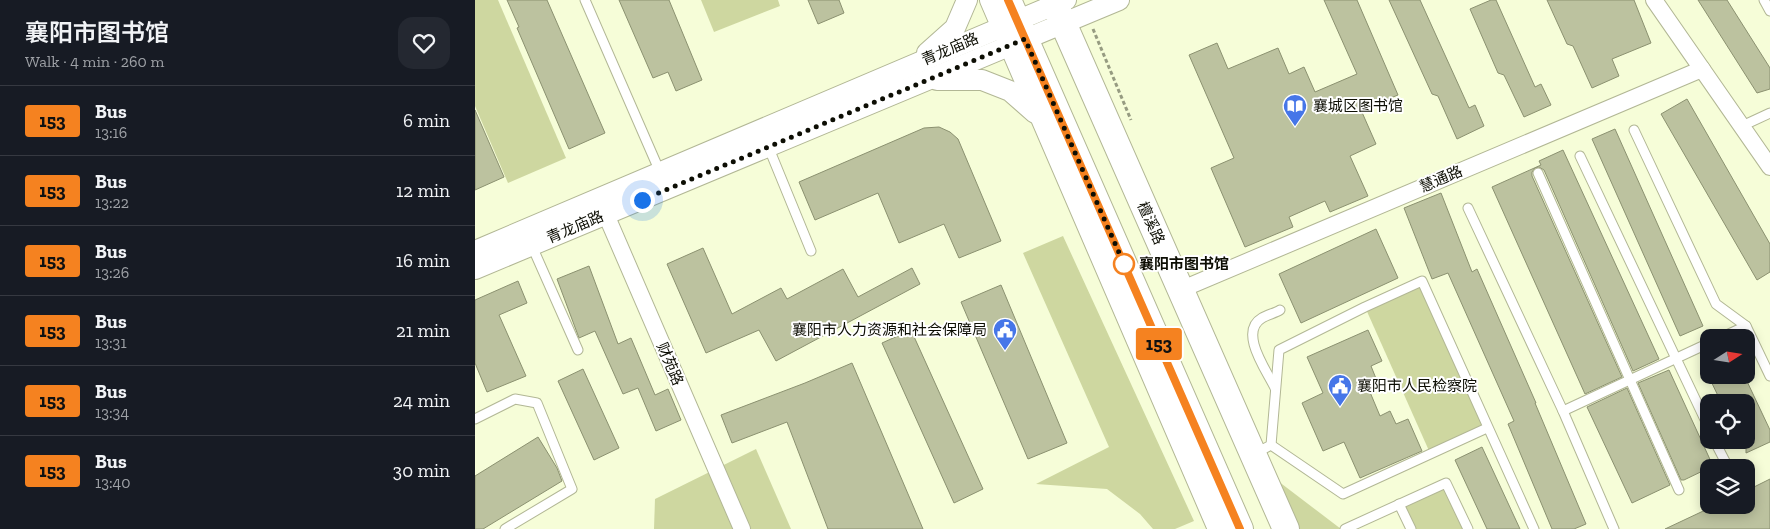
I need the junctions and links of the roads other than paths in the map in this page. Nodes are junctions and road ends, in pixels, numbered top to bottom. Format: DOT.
graph roads {
  1 [pos="585,0"];
  2 [pos="967,0"];
  3 [pos="990,0"];
  4 [pos="1119,0"];
  5 [pos="1654,0"];
  6 [pos="1764,0"];
  7 [pos="1063,7"];
  8 [pos="1770,11"];
  9 [pos="1012,26"];
  10 [pos="1701,69"];
  11 [pos="922,71"];
  12 [pos="1770,113"];
  13 [pos="1041,117"];
  14 [pos="1742,126"];
  15 [pos="1634,130"];
  16 [pos="764,138"];
  17 [pos="1580,156"];
  18 [pos="1770,167"];
  19 [pos="660,172"];
  20 [pos="1538,173"];
  21 [pos="602,207"];
  22 [pos="1468,208"];
  23 [pos="528,238"];
  24 [pos="475,251"];
  25 [pos="811,251"];
  26 [pos="475,269"];
  27 [pos="1185,288"];
  28 [pos="1280,310"];
  29 [pos="1746,326"];
  30 [pos="1740,329"];
  31 [pos="1700,347"];
  32 [pos="579,350"];
  33 [pos="1675,359"];
  34 [pos="1770,376"];
  35 [pos="1631,379"];
  36 [pos="1275,388"];
  37 [pos="1700,410"];
  38 [pos="1563,411"];
  39 [pos="475,419"];
  40 [pos="1487,428"];
  41 [pos="1262,450"];
  42 [pos="1679,490"];
  43 [pos="1399,504"];
  44 [pos="505,529"];
  45 [pos="742,529"];
  46 [pos="1218,529"];
  47 [pos="1240,529"];
  48 [pos="1285,529"];
  49 [pos="1297,529"];
  50 [pos="1345,529"];
  51 [pos="1411,529"];
  52 [pos="1468,529"];
  53 [pos="1534,529"];
  54 [pos="1614,529"];
  1 -- 19 [label="lane"];
  2 -- 11 [label="street"];
  3 -- 9 [label="street"];
  4 -- 7 [label="street, 青龙庙路"];
  5 -- 10 [label="street"];
  6 -- 8 [label="lane"];
  7 -- 9 [label="street, 青龙庙路"];
  7 -- 27 [label="main road, 檀溪路"];
  9 -- 11 [label="street, 青龙庙路"];
  9 -- 13 [label="street"];
  9 -- 47 [label="main road"];
  10 -- 14 [label="street"];
  10 -- 27 [label="street, 慧通路"];
  11 -- 13 [label="street"];
  11 -- 16 [label="street, 青龙庙路"];
  12 -- 14 [label="lane"];
  13 -- 46 [label="street"];
  14 -- 18 [label="street"];
  15 -- 29 [label="lane"];
  16 -- 19 [label="street, 青龙庙路"];
  16 -- 21 [label="street, 青龙庙路"];
  16 -- 25 [label="lane"];
  17 -- 33 [label="lane"];
  19 -- 21 [label="street, 青龙庙路"];
  20 -- 35 [label="lane"];
  21 -- 23 [label="street, 青龙庙路"];
  21 -- 45 [label="street, 财苑路"];
  22 -- 38 [label="lane"];
  23 -- 24 [label="street, 青龙庙路"];
  23 -- 26 [label="street, 青龙庙路"];
  23 -- 32 [label="lane"];
  27 -- 41 [label="main road, 檀溪路"];
  28 -- 36 [label="lane"];
  29 -- 30 [label="lane"];
  29 -- 34 [label="lane"];
  31 -- 33 [label="lane"];
  33 -- 35 [label="lane"];
  33 -- 37 [label="lane"];
  35 -- 38 [label="lane"];
  35 -- 42 [label="lane"];
  36 -- 40 [label="lane"];
  36 -- 41 [label="lane"];
  38 -- 54 [label="lane"];
  39 -- 44 [label="lane"];
  40 -- 41 [label="lane"];
  40 -- 53 [label="lane"];
  41 -- 48 [label="main road, 檀溪路"];
  41 -- 49 [label="street"];
  43 -- 50 [label="lane"];
  43 -- 51 [label="lane"];
  43 -- 52 [label="lane"];
}
